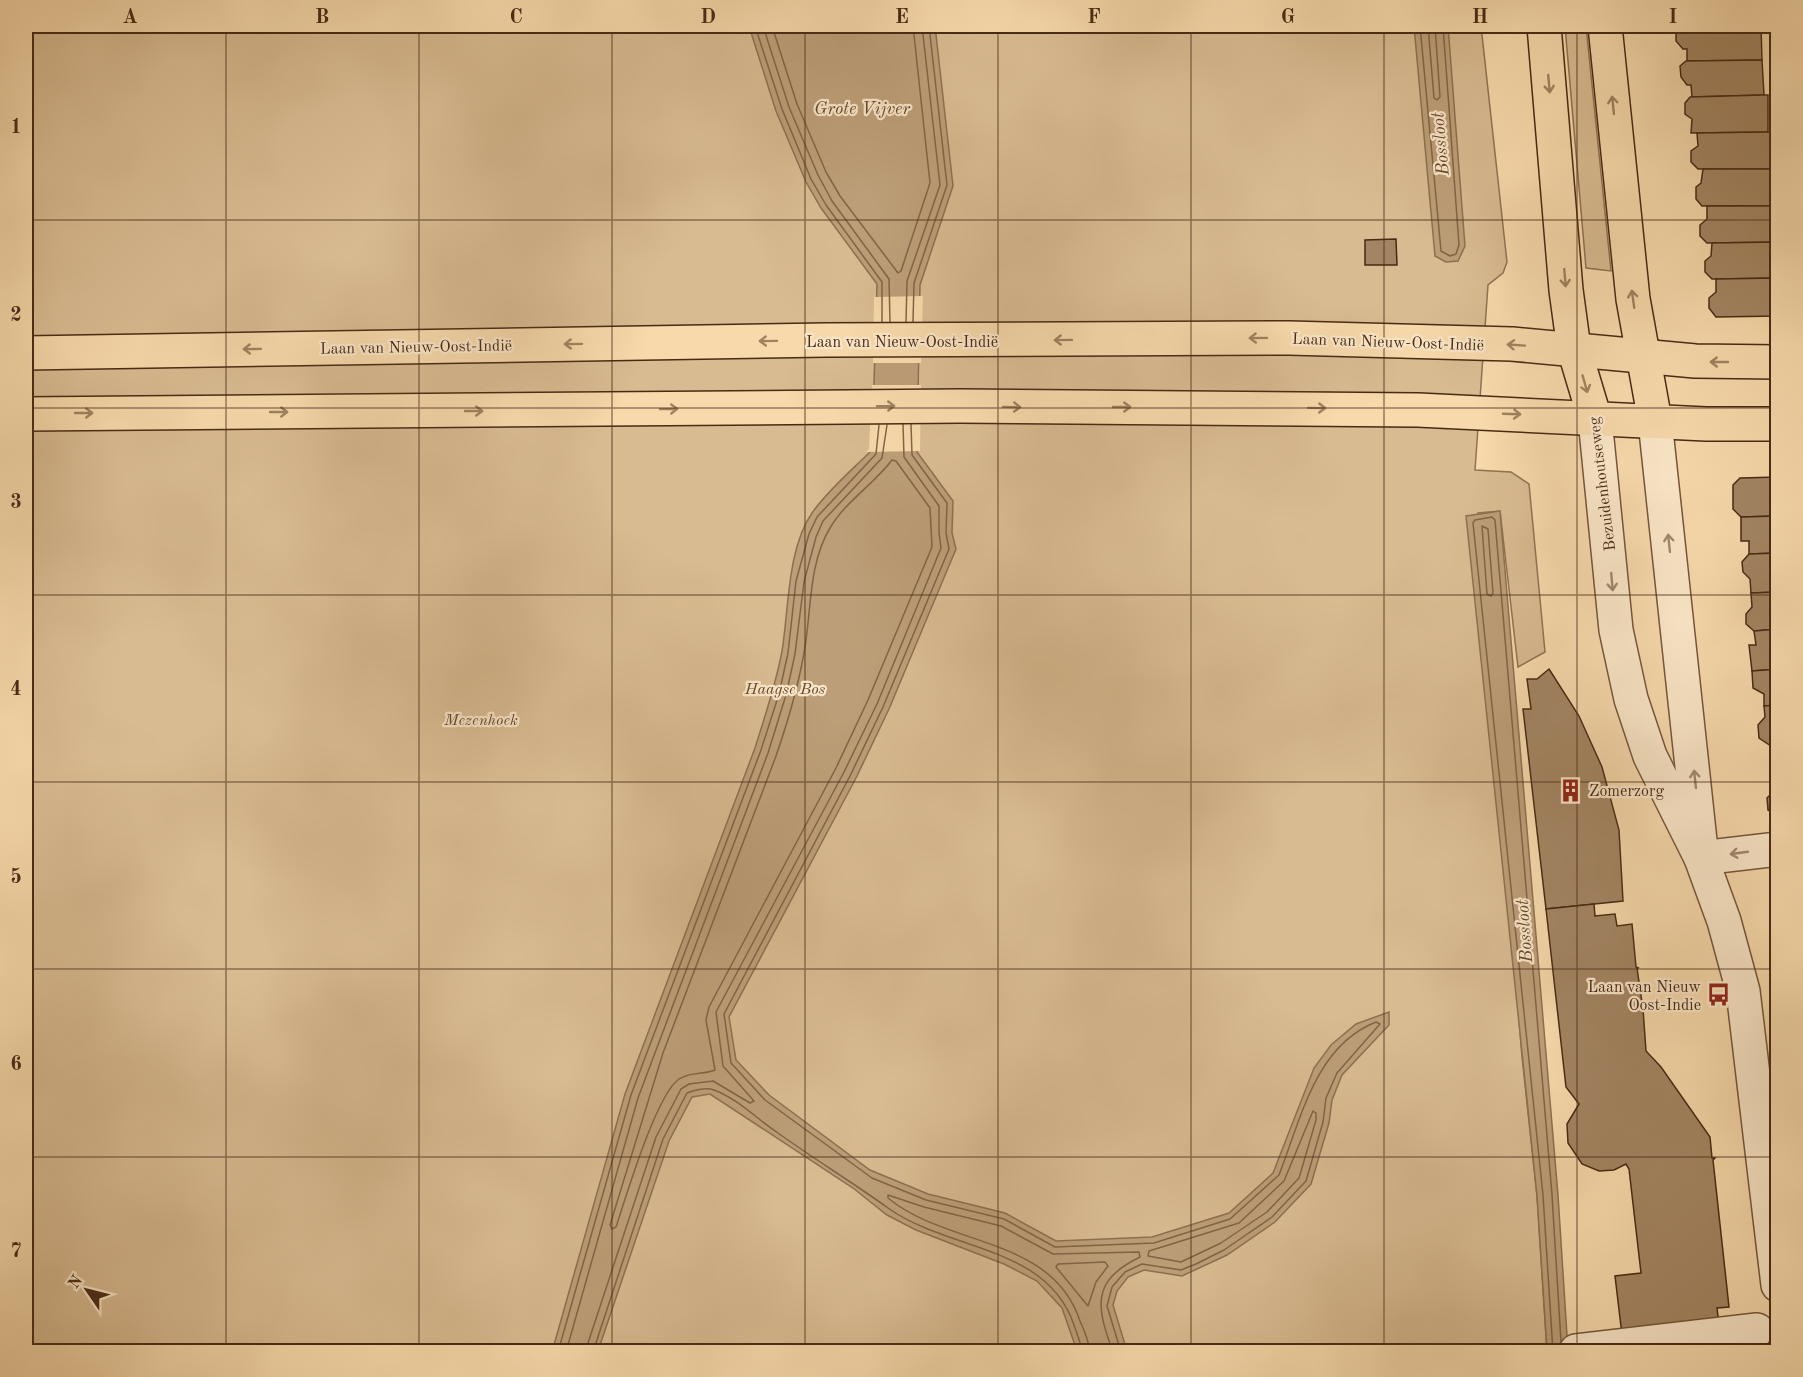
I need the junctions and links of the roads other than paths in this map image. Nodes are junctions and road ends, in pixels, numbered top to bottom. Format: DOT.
graph roads {
  1 [pos="1544,26"];
  2 [pos="1605,26"];
  3 [pos="1574,349"];
  4 [pos="26,353"];
  5 [pos="1644,356"];
  6 [pos="1778,362"];
  7 [pos="26,414"];
  8 [pos="1595,419"];
  9 [pos="1655,421"];
  10 [pos="1778,424"];
  11 [pos="1778,849"];
  12 [pos="1701,858"];
  13 [pos="1778,1285"];
  14 [pos="1757,1330"];
  15 [pos="1576,1351"];
  1 -- 3 [label="main road, Bezuidenhoutseweg, one-way"];
  5 -- 2 [label="main road, Bezuidenhoutseweg, one-way"];
  3 -- 4 [label="main road, Laan van Nieuw-Oost-Indië, one-way"];
  3 -- 5 [label="main road, Laan van Nieuw-Oost-Indië"];
  3 -- 8 [label="main road, Bezuidenhoutseweg, one-way"];
  6 -- 5 [label="main road, Laan van Nieuw-Oost-Indië, one-way"];
  5 -- 9 [label="main road, Bezuidenhoutseweg"];
  7 -- 8 [label="main road, one-way"];
  8 -- 9 [label="main road"];
  8 -- 12 [label="street, Bezuidenhoutseweg, one-way"];
  9 -- 10 [label="main road"];
  12 -- 9 [label="street, Bezuidenhoutseweg, one-way"];
  11 -- 12 [label="street, one-way"];
  12 -- 13 [label="street, Bezuidenhoutseweg"];
  14 -- 15 [label="street"];
}
